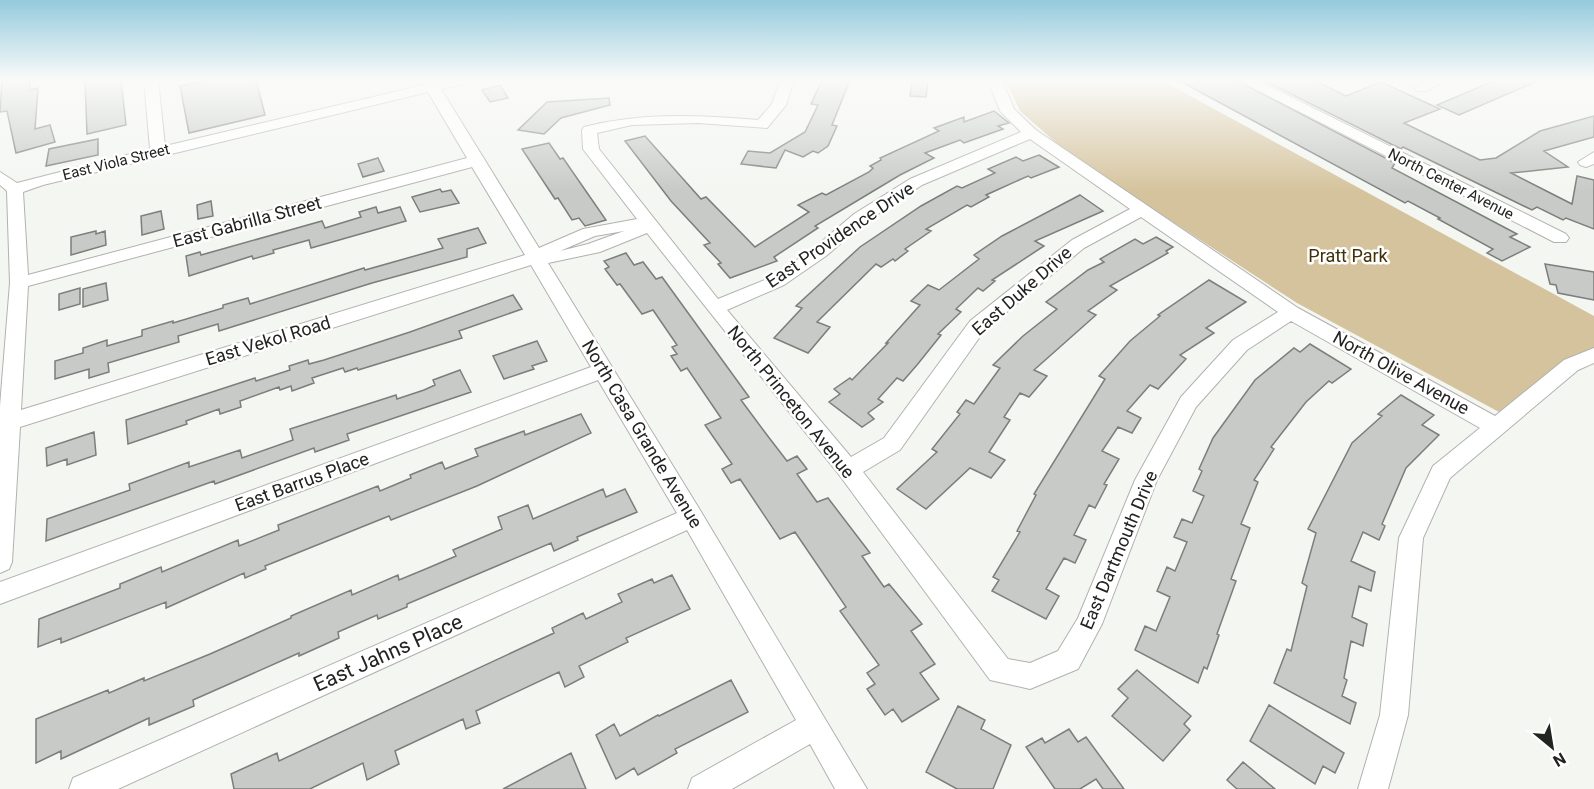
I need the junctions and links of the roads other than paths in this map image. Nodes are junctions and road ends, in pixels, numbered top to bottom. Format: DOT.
graph roads {
  1 [pos="155,117"];
  2 [pos="299,117"];
  3 [pos="449,117"];
  4 [pos="769,117"];
  5 [pos="1013,117"];
  6 [pos="1317,117"];
  7 [pos="1031,133"];
  8 [pos="158,152"];
  9 [pos="475,161"];
  10 [pos="8,183"];
  11 [pos="1142,210"];
  12 [pos="649,224"];
  13 [pos="1560,238"];
  14 [pos="535,258"];
  15 [pos="19,283"];
  16 [pos="715,308"];
  17 [pos="1290,312"];
  18 [pos="1594,355"];
  19 [pos="604,370"];
  20 [pos="5,423"];
  21 [pos="1495,426"];
  22 [pos="848,470"];
  23 [pos="692,517"];
  24 [pos="0,562"];
  25 [pos="0,593"];
  26 [pos="1000,671"];
  27 [pos="814,726"];
  28 [pos="84,789"];
  29 [pos="704,789"];
  30 [pos="852,789"];
  31 [pos="1373,789"];
  1 -- 8 [label="street"];
  2 -- 8 [label="street, East Viola Street"];
  3 -- 9 [label="street, North Casa Grande Avenue"];
  4 -- 12 [label="street, North Princeton Avenue"];
  5 -- 7 [label="street, North Olive Avenue"];
  6 -- 13 [label="street, North Center Avenue"];
  7 -- 11 [label="street, North Olive Avenue"];
  7 -- 16 [label="street, East Providence Drive"];
  8 -- 10 [label="street, East Viola Street"];
  9 -- 14 [label="street, North Casa Grande Avenue"];
  9 -- 15 [label="street, East Gabrilla Street"];
  10 -- 15 [label="street"];
  11 -- 17 [label="street, North Olive Avenue"];
  11 -- 22 [label="street, East Duke Drive"];
  12 -- 14 [label="street, East Vekol Road"];
  12 -- 16 [label="street, North Princeton Avenue"];
  14 -- 19 [label="street, North Casa Grande Avenue"];
  14 -- 20 [label="street, East Vekol Road"];
  15 -- 20 [label="street"];
  16 -- 22 [label="street, North Princeton Avenue"];
  17 -- 21 [label="street, North Olive Avenue"];
  17 -- 26 [label="street, East Dartmouth Drive"];
  18 -- 21 [label="street"];
  19 -- 23 [label="street, North Casa Grande Avenue"];
  19 -- 25 [label="street, East Barrus Place"];
  20 -- 24 [label="street"];
  21 -- 31 [label="street, North Olive Avenue"];
  22 -- 26 [label="street, North Princeton Avenue"];
  23 -- 27 [label="street, North Casa Grande Avenue"];
  23 -- 28 [label="street, East Jahns Place"];
  27 -- 29 [label="street"];
  27 -- 30 [label="street, North Casa Grande Avenue"];
}
